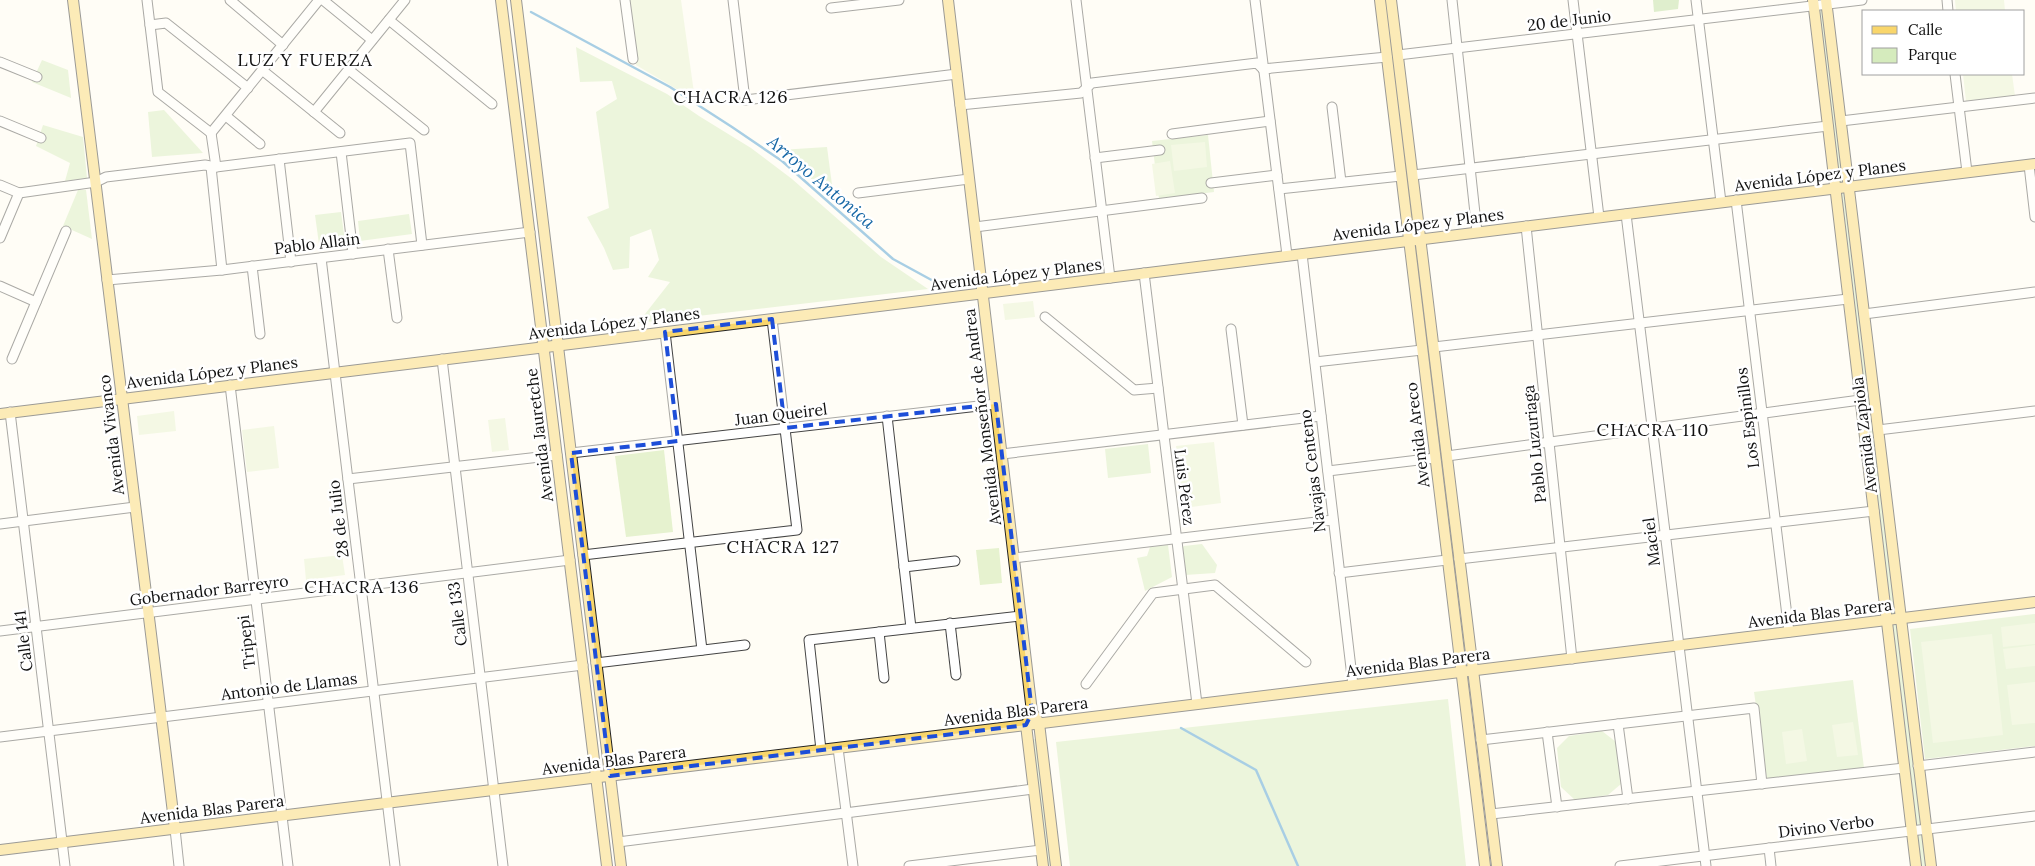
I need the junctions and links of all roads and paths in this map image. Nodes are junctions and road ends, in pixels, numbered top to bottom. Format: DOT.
graph roads {
  1 [pos="73,0"];
  2 [pos="147,0"];
  3 [pos="230,0"];
  4 [pos="318,0"];
  5 [pos="323,0"];
  6 [pos="405,0"];
  7 [pos="501,0"];
  8 [pos="516,0"];
  9 [pos="625,0"];
  10 [pos="733,0"];
  11 [pos="899,0"];
  12 [pos="948,0"];
  13 [pos="1076,0"];
  14 [pos="1255,0"];
  15 [pos="1380,0"];
  16 [pos="1392,0"];
  17 [pos="1452,0"];
  18 [pos="1573,0"];
  19 [pos="1696,0"];
  20 [pos="1862,0"];
  21 [pos="1827,2"];
  22 [pos="1813,3"];
  23 [pos="831,8"];
  24 [pos="389,20"];
  25 [pos="1698,20"];
  26 [pos="150,25"];
  27 [pos="1577,34"];
  28 [pos="372,40"];
  29 [pos="283,44"];
  30 [pos="1458,48"];
  31 [pos="1398,55"];
  32 [pos="1386,57"];
  33 [pos="633,59"];
  34 [pos="0,62"];
  35 [pos="1263,69"];
  36 [pos="262,70"];
  37 [pos="349,70"];
  38 [pos="957,74"];
  39 [pos="1956,75"];
  40 [pos="37,77"];
  41 [pos="1087,87"];
  42 [pos="248,88"];
  43 [pos="2035,98"];
  44 [pos="492,104"];
  45 [pos="960,105"];
  46 [pos="1959,106"];
  47 [pos="1332,107"];
  48 [pos="314,112"];
  49 [pos="226,116"];
  50 [pos="0,121"];
  51 [pos="1270,121"];
  52 [pos="1841,121"];
  53 [pos="1828,126"];
  54 [pos="424,130"];
  55 [pos="211,133"];
  56 [pos="340,133"];
  57 [pos="1172,134"];
  58 [pos="41,138"];
  59 [pos="1713,139"];
  60 [pos="260,144"];
  61 [pos="1160,150"];
  62 [pos="341,152"];
  63 [pos="1592,154"];
  64 [pos="1095,158"];
  65 [pos="279,160"];
  66 [pos="2032,164"];
  67 [pos="213,167"];
  68 [pos="1470,168"];
  69 [pos="1967,172"];
  70 [pos="1277,175"];
  71 [pos="1413,175"];
  72 [pos="1401,176"];
  73 [pos="969,179"];
  74 [pos="96,182"];
  75 [pos="1342,182"];
  76 [pos="1211,183"];
  77 [pos="0,185"];
  78 [pos="1849,187"];
  79 [pos="1835,188"];
  80 [pos="1279,189"];
  81 [pos="19,193"];
  82 [pos="858,193"];
  83 [pos="1202,198"];
  84 [pos="1736,200"];
  85 [pos="1721,202"];
  86 [pos="1102,211"];
  87 [pos="1626,214"];
  88 [pos="1599,217"];
  89 [pos="2035,217"];
  90 [pos="1526,226"];
  91 [pos="975,227"];
  92 [pos="66,231"];
  93 [pos="530,232"];
  94 [pos="1477,232"];
  95 [pos="0,238"];
  96 [pos="1420,239"];
  97 [pos="1409,240"];
  98 [pos="422,245"];
  99 [pos="388,250"];
  100 [pos="354,254"];
  101 [pos="1302,254"];
  102 [pos="1287,255"];
  103 [pos="321,258"];
  104 [pos="291,262"];
  105 [pos="252,266"];
  106 [pos="222,270"];
  107 [pos="1144,273"];
  108 [pos="1110,278"];
  109 [pos="107,280"];
  110 [pos="0,286"];
  111 [pos="2035,292"];
  112 [pos="983,294"];
  113 [pos="1848,299"];
  114 [pos="36,302"];
  115 [pos="1749,311"];
  116 [pos="1864,314"];
  117 [pos="1045,317"];
  118 [pos="397,318"];
  119 [pos="772,319"];
  120 [pos="1639,324"];
  121 [pos="1232,330"];
  122 [pos="665,332"];
  123 [pos="260,334"];
  124 [pos="1538,335"];
  125 [pos="558,345"];
  126 [pos="544,346"];
  127 [pos="1434,347"];
  128 [pos="1422,350"];
  129 [pos="12,359"];
  130 [pos="442,359"];
  131 [pos="1315,362"];
  132 [pos="335,372"];
  133 [pos="230,385"];
  134 [pos="1158,388"];
  135 [pos="122,399"];
  136 [pos="1860,400"];
  137 [pos="996,404"];
  138 [pos="2035,411"];
  139 [pos="5,413"];
  140 [pos="1762,414"];
  141 [pos="887,416"];
  142 [pos="1321,416"];
  143 [pos="1243,425"];
  144 [pos="785,428"];
  145 [pos="1652,428"];
  146 [pos="1878,430"];
  147 [pos="1164,435"];
  148 [pos="678,441"];
  149 [pos="1549,442"];
  150 [pos="571,453"];
  151 [pos="1002,454"];
  152 [pos="557,455"];
  153 [pos="1447,456"];
  154 [pos="1435,458"];
  155 [pos="455,469"];
  156 [pos="1328,471"];
  157 [pos="348,479"];
  158 [pos="135,507"];
  159 [pos="1874,511"];
  160 [pos="1334,520"];
  161 [pos="23,521"];
  162 [pos="1775,522"];
  163 [pos="0,524"];
  164 [pos="1665,535"];
  165 [pos="1177,539"];
  166 [pos="690,543"];
  167 [pos="1560,548"];
  168 [pos="583,555"];
  169 [pos="1014,558"];
  170 [pos="1460,559"];
  171 [pos="570,560"];
  172 [pos="1447,560"];
  173 [pos="954,561"];
  174 [pos="904,567"];
  175 [pos="468,573"];
  176 [pos="1340,573"];
  177 [pos="361,586"];
  178 [pos="1183,589"];
  179 [pos="256,599"];
  180 [pos="2035,602"];
  181 [pos="148,612"];
  182 [pos="1021,616"];
  183 [pos="1901,618"];
  184 [pos="1886,620"];
  185 [pos="950,624"];
  186 [pos="36,626"];
  187 [pos="911,628"];
  188 [pos="0,630"];
  189 [pos="879,632"];
  190 [pos="1789,632"];
  191 [pos="745,645"];
  192 [pos="1679,646"];
  193 [pos="702,650"];
  194 [pos="1572,658"];
  195 [pos="1306,662"];
  196 [pos="596,663"];
  197 [pos="582,665"];
  198 [pos="1473,670"];
  199 [pos="1461,672"];
  200 [pos="956,675"];
  201 [pos="480,678"];
  202 [pos="884,678"];
  203 [pos="1086,684"];
  204 [pos="1353,685"];
  205 [pos="374,691"];
  206 [pos="268,704"];
  207 [pos="1197,704"];
  208 [pos="1032,712"];
  209 [pos="1688,716"];
  210 [pos="161,717"];
  211 [pos="1039,723"];
  212 [pos="1618,724"];
  213 [pos="1026,725"];
  214 [pos="49,731"];
  215 [pos="1547,732"];
  216 [pos="0,737"];
  217 [pos="1481,740"];
  218 [pos="838,748"];
  219 [pos="821,750"];
  220 [pos="2035,752"];
  221 [pos="1918,766"];
  222 [pos="1904,768"];
  223 [pos="610,776"];
  224 [pos="596,777"];
  225 [pos="1762,784"];
  226 [pos="494,789"];
  227 [pos="1033,789"];
  228 [pos="1697,792"];
  229 [pos="1628,799"];
  230 [pos="387,802"];
  231 [pos="1557,807"];
  232 [pos="847,813"];
  233 [pos="1490,814"];
  234 [pos="282,815"];
  235 [pos="2035,816"];
  236 [pos="175,829"];
  237 [pos="1926,829"];
  238 [pos="1912,831"];
  239 [pos="618,842"];
  240 [pos="62,843"];
  241 [pos="1769,848"];
  242 [pos="0,850"];
  243 [pos="1040,850"];
  244 [pos="1704,856"];
  245 [pos="983,862"];
  246 [pos="65,866"];
  247 [pos="179,866"];
  248 [pos="288,866"];
  249 [pos="395,866"];
  250 [pos="503,866"];
  251 [pos="607,866"];
  252 [pos="621,866"];
  253 [pos="853,866"];
  254 [pos="909,866"];
  255 [pos="1043,866"];
  256 [pos="1056,866"];
  257 [pos="1485,866"];
  258 [pos="1497,866"];
  259 [pos="1620,866"];
  260 [pos="1706,866"];
  261 [pos="1771,866"];
  262 [pos="1916,866"];
  263 [pos="1931,866"];
  1 -- 74 [label="main road, Avenida Vivanco"];
  2 -- 26 [label="street"];
  3 -- 29 [label="street"];
  4 -- 29 [label="street"];
  5 -- 28 [label="street"];
  6 -- 24 [label="street"];
  7 -- 93 [label="main road, Avenida Jauretche"];
  8 -- 125 [label="main road, Avenida Jauretche"];
  9 -- 33 [label="street"];
  10 -- 38 [label="street"];
  11 -- 23 [label="street"];
  12 -- 38 [label="main road, Avenida Monseñor de Andrea"];
  13 -- 41 [label="street"];
  14 -- 35 [label="street"];
  15 -- 32 [label="main road, Avenida Areco"];
  16 -- 31 [label="main road, Avenida Areco"];
  17 -- 30 [label="street"];
  18 -- 27 [label="street"];
  19 -- 25 [label="street"];
  20 -- 21 [label="street, 20 de Junio"];
  21 -- 22 [label="street, 20 de Junio"];
  21 -- 52 [label="main road, Avenida Zapiola"];
  22 -- 25 [label="street, 20 de Junio"];
  22 -- 53 [label="main road, Avenida Zapiola"];
  24 -- 28 [label="street"];
  24 -- 44 [label="street"];
  25 -- 27 [label="street, 20 de Junio"];
  25 -- 59 [label="street"];
  26 -- 42 [label="street"];
  26 -- 55 [label="street"];
  27 -- 30 [label="street, 20 de Junio"];
  27 -- 63 [label="street"];
  28 -- 37 [label="street"];
  29 -- 36 [label="street"];
  30 -- 31 [label="street, 20 de Junio"];
  30 -- 68 [label="street"];
  31 -- 71 [label="main road, Avenida Areco"];
  32 -- 35 [label="street"];
  32 -- 72 [label="main road, Avenida Areco"];
  34 -- 40 [label="street"];
  35 -- 41 [label="street"];
  35 -- 51 [label="street"];
  36 -- 42 [label="street"];
  36 -- 48 [label="street"];
  37 -- 48 [label="street"];
  37 -- 54 [label="street"];
  38 -- 45 [label="main road, Avenida Monseñor de Andrea"];
  39 -- 46 [label="street"];
  41 -- 45 [label="street"];
  41 -- 64 [label="street"];
  42 -- 49 [label="street"];
  43 -- 46 [label="street"];
  45 -- 73 [label="main road, Avenida Monseñor de Andrea"];
  46 -- 52 [label="street"];
  46 -- 69 [label="street"];
  47 -- 75 [label="street"];
  48 -- 56 [label="street"];
  49 -- 55 [label="street"];
  49 -- 60 [label="street"];
  50 -- 58 [label="street"];
  51 -- 57 [label="street"];
  51 -- 70 [label="street"];
  52 -- 78 [label="main road, Avenida Zapiola"];
  53 -- 59 [label="street"];
  53 -- 79 [label="main road, Avenida Zapiola"];
  55 -- 67 [label="street"];
  59 -- 63 [label="street"];
  59 -- 85 [label="street"];
  61 -- 64 [label="street"];
  62 -- 65 [label="street"];
  62 -- 98 [label="street"];
  62 -- 100 [label="street"];
  63 -- 68 [label="street"];
  63 -- 88 [label="street"];
  64 -- 86 [label="street"];
  65 -- 67 [label="street"];
  65 -- 104 [label="street"];
  66 -- 69 [label="main road, Avenida López y Planes"];
  66 -- 89 [label="street"];
  67 -- 74 [label="street"];
  67 -- 106 [label="street"];
  68 -- 71 [label="street"];
  68 -- 94 [label="street"];
  69 -- 78 [label="main road, Avenida López y Planes"];
  70 -- 76 [label="street"];
  70 -- 80 [label="street"];
  71 -- 96 [label="main road, Avenida Areco"];
  72 -- 75 [label="street"];
  72 -- 97 [label="main road, Avenida Areco"];
  73 -- 82 [label="street"];
  73 -- 91 [label="main road, Avenida Monseñor de Andrea"];
  74 -- 81 [label="street"];
  74 -- 109 [label="main road, Avenida Vivanco"];
  75 -- 80 [label="street"];
  77 -- 81 [label="street"];
  78 -- 79 [label="main road, Avenida López y Planes"];
  78 -- 116 [label="main road, Avenida Zapiola"];
  79 -- 84 [label="main road, Avenida López y Planes"];
  79 -- 113 [label="main road, Avenida Zapiola"];
  80 -- 102 [label="street"];
  81 -- 95 [label="street"];
  83 -- 86 [label="street"];
  84 -- 85 [label="main road, Avenida López y Planes"];
  84 -- 115 [label="street, Los Espinillos"];
  85 -- 87 [label="main road, Avenida López y Planes"];
  86 -- 91 [label="street"];
  86 -- 108 [label="street"];
  87 -- 88 [label="main road, Avenida López y Planes"];
  87 -- 120 [label="street, Maciel"];
  88 -- 90 [label="main road, Avenida López y Planes"];
  90 -- 94 [label="main road, Avenida López y Planes"];
  90 -- 124 [label="street, Pablo Luzuriaga"];
  91 -- 112 [label="main road, Avenida Monseñor de Andrea"];
  92 -- 114 [label="street"];
  93 -- 98 [label="street, Pablo Allain"];
  93 -- 126 [label="main road, Avenida Jauretche"];
  94 -- 96 [label="main road, Avenida López y Planes"];
  96 -- 97 [label="main road, Avenida López y Planes"];
  96 -- 127 [label="main road, Avenida Areco"];
  97 -- 101 [label="main road, Avenida López y Planes"];
  97 -- 128 [label="main road, Avenida Areco"];
  98 -- 99 [label="street, Pablo Allain"];
  99 -- 100 [label="street, Pablo Allain"];
  99 -- 118 [label="street"];
  100 -- 103 [label="street, Pablo Allain"];
  101 -- 102 [label="main road, Avenida López y Planes"];
  101 -- 131 [label="street, Navajas Centeno"];
  102 -- 107 [label="main road, Avenida López y Planes"];
  103 -- 104 [label="street, Pablo Allain"];
  103 -- 132 [label="street, 28 de Julio"];
  104 -- 105 [label="street, Pablo Allain"];
  105 -- 106 [label="street, Pablo Allain"];
  105 -- 123 [label="street"];
  106 -- 109 [label="street, Pablo Allain"];
  107 -- 108 [label="main road, Avenida López y Planes"];
  107 -- 134 [label="street, Luis Pérez"];
  108 -- 112 [label="main road, Avenida López y Planes"];
  109 -- 135 [label="main road, Avenida Vivanco"];
  110 -- 114 [label="street"];
  111 -- 116 [label="street"];
  112 -- 119 [label="main road, Avenida López y Planes"];
  112 -- 137 [label="main road, Avenida Monseñor de Andrea"];
  113 -- 115 [label="street"];
  113 -- 136 [label="main road, Avenida Zapiola"];
  114 -- 129 [label="street"];
  115 -- 120 [label="street"];
  115 -- 140 [label="street, Los Espinillos"];
  116 -- 146 [label="main road, Avenida Zapiola"];
  117 -- 134 [label="street"];
  119 -- 122 [label="main road, Avenida López y Planes"];
  119 -- 144 [label="street"];
  120 -- 124 [label="street"];
  120 -- 145 [label="street, Maciel"];
  121 -- 143 [label="street"];
  122 -- 125 [label="main road, Avenida López y Planes"];
  122 -- 148 [label="street"];
  124 -- 127 [label="street"];
  124 -- 149 [label="street, Pablo Luzuriaga"];
  125 -- 126 [label="main road, Avenida López y Planes"];
  125 -- 150 [label="main road, Avenida Jauretche"];
  126 -- 130 [label="main road, Avenida López y Planes"];
  126 -- 152 [label="main road, Avenida Jauretche"];
  127 -- 153 [label="main road, Avenida Areco"];
  128 -- 131 [label="street"];
  128 -- 154 [label="main road, Avenida Areco"];
  130 -- 132 [label="main road, Avenida López y Planes"];
  130 -- 155 [label="street, Calle 133"];
  131 -- 142 [label="street, Navajas Centeno"];
  132 -- 133 [label="main road, Avenida López y Planes"];
  132 -- 157 [label="street, 28 de Julio"];
  133 -- 135 [label="main road, Avenida López y Planes"];
  133 -- 179 [label="street, Tripepi"];
  134 -- 147 [label="street, Luis Pérez"];
  135 -- 139 [label="main road, Avenida López y Planes"];
  135 -- 158 [label="main road, Avenida Vivanco"];
  136 -- 140 [label="street"];
  136 -- 159 [label="main road, Avenida Zapiola"];
  137 -- 141 [label="street, Juan Queirel"];
  137 -- 151 [label="main road, Avenida Monseñor de Andrea"];
  138 -- 146 [label="street"];
  139 -- 161 [label="street, Calle 141"];
  140 -- 145 [label="street"];
  140 -- 162 [label="street, Los Espinillos"];
  141 -- 144 [label="street, Juan Queirel"];
  141 -- 174 [label="street"];
  142 -- 143 [label="street"];
  142 -- 156 [label="street, Navajas Centeno"];
  143 -- 147 [label="street"];
  144 -- 148 [label="street, Juan Queirel"];
  144 -- 166 [label="street"];
  145 -- 149 [label="street"];
  145 -- 164 [label="street, Maciel"];
  146 -- 183 [label="main road, Avenida Zapiola"];
  147 -- 151 [label="street"];
  147 -- 165 [label="street, Luis Pérez"];
  148 -- 150 [label="street, Juan Queirel"];
  148 -- 166 [label="street"];
  149 -- 153 [label="street"];
  149 -- 167 [label="street, Pablo Luzuriaga"];
  150 -- 168 [label="main road, Avenida Jauretche"];
  151 -- 169 [label="main road, Avenida Monseñor de Andrea"];
  152 -- 155 [label="street"];
  152 -- 171 [label="main road, Avenida Jauretche"];
  153 -- 170 [label="main road, Avenida Areco"];
  154 -- 156 [label="street"];
  154 -- 172 [label="main road, Avenida Areco"];
  155 -- 157 [label="street"];
  155 -- 175 [label="street, Calle 133"];
  156 -- 160 [label="street, Navajas Centeno"];
  157 -- 177 [label="street, 28 de Julio"];
  158 -- 161 [label="street"];
  158 -- 181 [label="main road, Avenida Vivanco"];
  159 -- 162 [label="street"];
  159 -- 184 [label="main road, Avenida Zapiola"];
  160 -- 165 [label="street"];
  160 -- 176 [label="street, Navajas Centeno"];
  161 -- 163 [label="street"];
  161 -- 186 [label="street, Calle 141"];
  162 -- 164 [label="street"];
  162 -- 190 [label="street, Los Espinillos"];
  164 -- 167 [label="street"];
  164 -- 192 [label="street, Maciel"];
  165 -- 169 [label="street"];
  165 -- 178 [label="street, Luis Pérez"];
  166 -- 168 [label="street"];
  166 -- 193 [label="street"];
  167 -- 170 [label="street"];
  167 -- 194 [label="street, Pablo Luzuriaga"];
  168 -- 196 [label="main road, Avenida Jauretche"];
  169 -- 182 [label="main road, Avenida Monseñor de Andrea"];
  170 -- 198 [label="main road, Avenida Areco"];
  171 -- 175 [label="street, Gobernador Barreyro"];
  171 -- 197 [label="main road, Avenida Jauretche"];
  172 -- 176 [label="street"];
  172 -- 199 [label="main road, Avenida Areco"];
  173 -- 174 [label="street"];
  174 -- 187 [label="street"];
  175 -- 177 [label="street, Gobernador Barreyro"];
  175 -- 201 [label="street, Calle 133"];
  176 -- 204 [label="street, Navajas Centeno"];
  177 -- 179 [label="street, Gobernador Barreyro"];
  177 -- 205 [label="street, 28 de Julio"];
  178 -- 195 [label="street"];
  178 -- 203 [label="street"];
  178 -- 207 [label="street, Luis Pérez"];
  179 -- 181 [label="street, Gobernador Barreyro"];
  179 -- 206 [label="street, Tripepi"];
  180 -- 183 [label="main road, Avenida Blas Parera"];
  181 -- 186 [label="street, Gobernador Barreyro"];
  181 -- 210 [label="main road, Avenida Vivanco"];
  182 -- 185 [label="street"];
  182 -- 208 [label="main road, Avenida Monseñor de Andrea"];
  183 -- 184 [label="main road, Avenida Blas Parera"];
  183 -- 221 [label="main road, Avenida Zapiola"];
  184 -- 190 [label="main road, Avenida Blas Parera"];
  184 -- 222 [label="main road, Avenida Zapiola"];
  185 -- 187 [label="street"];
  185 -- 200 [label="street"];
  186 -- 188 [label="street, Gobernador Barreyro"];
  186 -- 214 [label="street, Calle 141"];
  187 -- 189 [label="street"];
  189 -- 202 [label="street"];
  189 -- 219 [label="street"];
  190 -- 192 [label="main road, Avenida Blas Parera"];
  191 -- 193 [label="street"];
  192 -- 194 [label="main road, Avenida Blas Parera"];
  192 -- 209 [label="street, Maciel"];
  193 -- 196 [label="street"];
  194 -- 198 [label="main road, Avenida Blas Parera"];
  196 -- 223 [label="main road, Avenida Jauretche"];
  197 -- 201 [label="street, Antonio de Llamas"];
  197 -- 224 [label="main road, Avenida Jauretche"];
  198 -- 199 [label="main road, Avenida Blas Parera"];
  198 -- 217 [label="main road, Avenida Areco"];
  199 -- 204 [label="main road, Avenida Blas Parera"];
  199 -- 257 [label="main road, Avenida Areco"];
  201 -- 205 [label="street, Antonio de Llamas"];
  201 -- 226 [label="street, Calle 133"];
  204 -- 207 [label="main road, Avenida Blas Parera"];
  205 -- 206 [label="street, Antonio de Llamas"];
  205 -- 230 [label="street, 28 de Julio"];
  206 -- 210 [label="street, Antonio de Llamas"];
  206 -- 234 [label="street, Tripepi"];
  207 -- 211 [label="main road, Avenida Blas Parera"];
  208 -- 211 [label="main road, Avenida Monseñor de Andrea"];
  208 -- 213 [label="main road"];
  209 -- 212 [label="street"];
  209 -- 225 [label="street"];
  209 -- 228 [label="street, Maciel"];
  210 -- 214 [label="street, Antonio de Llamas"];
  210 -- 236 [label="main road, Avenida Vivanco"];
  211 -- 213 [label="main road, Avenida Blas Parera"];
  211 -- 256 [label="main road, Avenida Monseñor de Andrea"];
  212 -- 215 [label="street"];
  212 -- 229 [label="street"];
  213 -- 218 [label="main road, Avenida Blas Parera"];
  213 -- 227 [label="main road"];
  214 -- 216 [label="street, Antonio de Llamas"];
  214 -- 240 [label="street, Calle 141"];
  215 -- 217 [label="street"];
  215 -- 231 [label="street"];
  217 -- 233 [label="main road, Avenida Areco"];
  218 -- 219 [label="main road, Avenida Blas Parera"];
  218 -- 232 [label="street"];
  219 -- 223 [label="main road, Avenida Blas Parera"];
  220 -- 221 [label="street"];
  221 -- 237 [label="main road, Avenida Zapiola"];
  222 -- 225 [label="street"];
  222 -- 238 [label="main road, Avenida Zapiola"];
  223 -- 224 [label="main road, Avenida Blas Parera"];
  223 -- 239 [label="main road, Avenida Jauretche"];
  224 -- 226 [label="main road, Avenida Blas Parera"];
  224 -- 251 [label="main road, Avenida Jauretche"];
  225 -- 228 [label="street"];
  226 -- 230 [label="main road, Avenida Blas Parera"];
  226 -- 250 [label="street, Calle 133"];
  227 -- 232 [label="street"];
  227 -- 243 [label="main road"];
  228 -- 229 [label="street"];
  228 -- 244 [label="street, Maciel"];
  229 -- 231 [label="street"];
  230 -- 234 [label="main road, Avenida Blas Parera"];
  230 -- 249 [label="street, 28 de Julio"];
  231 -- 233 [label="street"];
  232 -- 239 [label="street"];
  232 -- 253 [label="street"];
  233 -- 258 [label="main road, Avenida Areco"];
  234 -- 236 [label="main road, Avenida Blas Parera"];
  234 -- 248 [label="street, Tripepi"];
  235 -- 237 [label="street, Divino Verbo"];
  236 -- 240 [label="main road, Avenida Blas Parera"];
  236 -- 247 [label="street, Avenida Vivanco"];
  237 -- 238 [label="street, Divino Verbo"];
  237 -- 263 [label="main road, Avenida Zapiola"];
  238 -- 241 [label="street, Divino Verbo"];
  238 -- 262 [label="main road, Avenida Zapiola"];
  239 -- 252 [label="main road, Avenida Jauretche"];
  240 -- 242 [label="main road, Avenida Blas Parera"];
  240 -- 246 [label="street, Calle 141"];
  241 -- 244 [label="street, Divino Verbo"];
  241 -- 261 [label="street"];
  243 -- 245 [label="street"];
  243 -- 255 [label="main road"];
  244 -- 259 [label="street, Divino Verbo"];
  244 -- 260 [label="street, Maciel"];
  245 -- 254 [label="street"];
}
